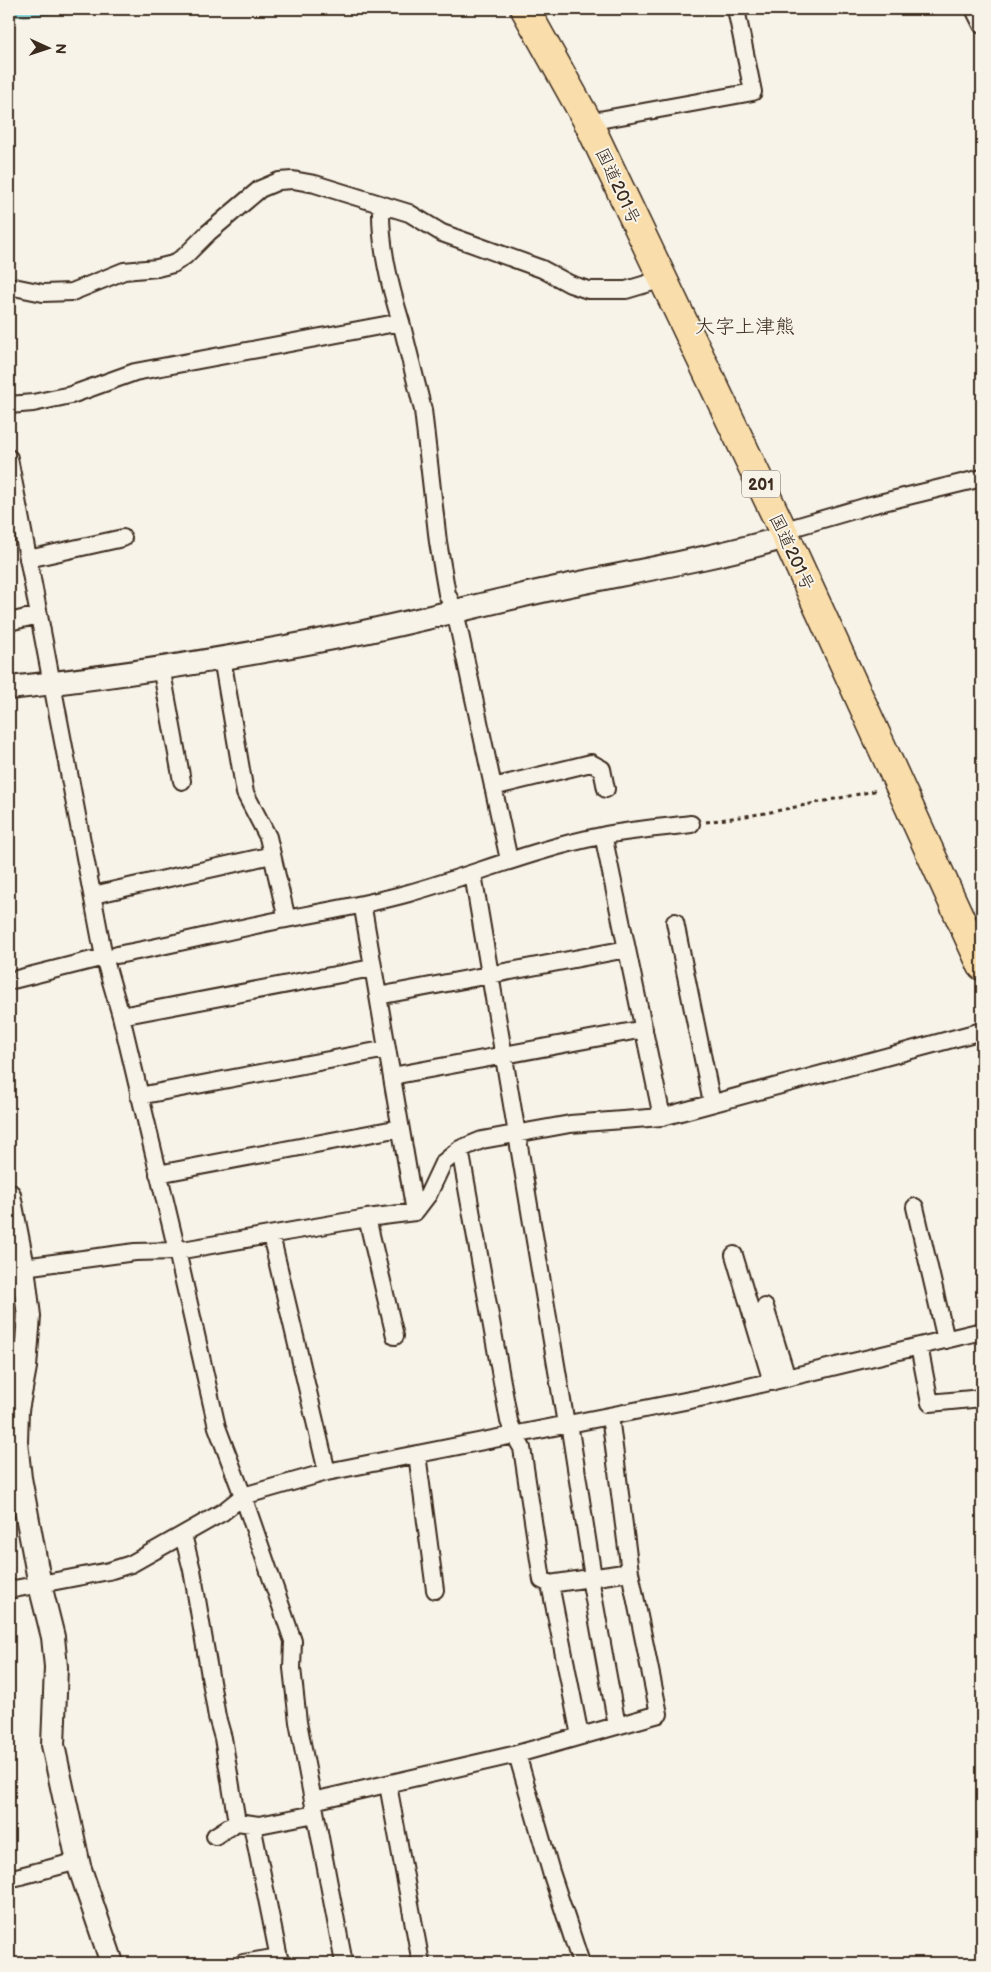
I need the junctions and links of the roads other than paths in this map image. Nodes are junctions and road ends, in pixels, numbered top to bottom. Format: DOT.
graph roads {
  1 [pos="525,9"];
  2 [pos="736,9"];
  3 [pos="974,9"];
  4 [pos="982,25"];
  5 [pos="588,122"];
  6 [pos="381,205"];
  7 [pos="663,280"];
  8 [pos="9,286"];
  9 [pos="401,322"];
  10 [pos="9,405"];
  11 [pos="9,458"];
  12 [pos="982,478"];
  13 [pos="786,537"];
  14 [pos="123,538"];
  15 [pos="28,559"];
  16 [pos="455,611"];
  17 [pos="39,615"];
  18 [pos="9,622"];
  19 [pos="222,658"];
  20 [pos="161,667"];
  21 [pos="53,684"];
  22 [pos="9,688"];
  23 [pos="182,781"];
  24 [pos="493,787"];
  25 [pos="606,789"];
  26 [pos="691,824"];
  27 [pos="605,844"];
  28 [pos="272,855"];
  29 [pos="510,860"];
  30 [pos="474,880"];
  31 [pos="93,895"];
  32 [pos="285,911"];
  33 [pos="364,914"];
  34 [pos="675,922"];
  35 [pos="627,949"];
  36 [pos="111,956"];
  37 [pos="982,966"];
  38 [pos="372,968"];
  39 [pos="491,976"];
  40 [pos="9,981"];
  41 [pos="378,996"];
  42 [pos="120,1016"];
  43 [pos="644,1029"];
  44 [pos="982,1031"];
  45 [pos="387,1049"];
  46 [pos="504,1056"];
  47 [pos="392,1076"];
  48 [pos="139,1096"];
  49 [pos="712,1103"];
  50 [pos="662,1117"];
  51 [pos="400,1128"];
  52 [pos="516,1133"];
  53 [pos="460,1149"];
  54 [pos="158,1174"];
  55 [pos="9,1196"];
  56 [pos="915,1207"];
  57 [pos="414,1212"];
  58 [pos="367,1218"];
  59 [pos="271,1235"];
  60 [pos="177,1251"];
  61 [pos="734,1255"];
  62 [pos="16,1268"];
  63 [pos="765,1307"];
  64 [pos="982,1331"];
  65 [pos="395,1336"];
  66 [pos="946,1340"];
  67 [pos="919,1346"];
  68 [pos="780,1380"];
  69 [pos="982,1398"];
  70 [pos="610,1416"];
  71 [pos="567,1424"];
  72 [pos="514,1434"];
  73 [pos="417,1454"];
  74 [pos="327,1472"];
  75 [pos="243,1496"];
  76 [pos="183,1535"];
  77 [pos="630,1572"];
  78 [pos="592,1578"];
  79 [pos="550,1584"];
  80 [pos="40,1585"];
  81 [pos="9,1590"];
  82 [pos="435,1590"];
  83 [pos="617,1726"];
  84 [pos="580,1736"];
  85 [pos="517,1754"];
  86 [pos="388,1785"];
  87 [pos="314,1808"];
  88 [pos="244,1824"];
  89 [pos="215,1836"];
  90 [pos="78,1861"];
  91 [pos="9,1879"];
  92 [pos="279,1960"];
  93 [pos="112,1963"];
  94 [pos="243,1963"];
  95 [pos="344,1963"];
  96 [pos="421,1963"];
  97 [pos="581,1963"];
  1 -- 5 [label="highway, 国道201号 / 201"];
  2 -- 5 [label="street"];
  3 -- 4 [label="street"];
  5 -- 7 [label="highway, 国道201号 / 201"];
  6 -- 7 [label="street"];
  6 -- 8 [label="street"];
  6 -- 9 [label="street"];
  7 -- 13 [label="highway, 国道201号 / 201"];
  9 -- 10 [label="street"];
  9 -- 16 [label="street"];
  11 -- 15 [label="street"];
  12 -- 13 [label="street"];
  13 -- 16 [label="street"];
  13 -- 37 [label="highway, 国道201号 / 201"];
  14 -- 15 [label="street"];
  15 -- 17 [label="street"];
  16 -- 19 [label="street"];
  16 -- 24 [label="street"];
  17 -- 18 [label="street"];
  17 -- 21 [label="street"];
  19 -- 20 [label="street"];
  19 -- 28 [label="street"];
  20 -- 21 [label="street"];
  20 -- 23 [label="street"];
  21 -- 22 [label="street"];
  21 -- 31 [label="street"];
  24 -- 25 [label="street"];
  24 -- 29 [label="street"];
  26 -- 29 [label="street"];
  27 -- 35 [label="street"];
  28 -- 31 [label="street"];
  28 -- 32 [label="street"];
  29 -- 36 [label="street"];
  30 -- 39 [label="street"];
  31 -- 36 [label="street"];
  33 -- 38 [label="street"];
  34 -- 49 [label="street"];
  35 -- 39 [label="street"];
  35 -- 43 [label="street"];
  36 -- 40 [label="street"];
  36 -- 42 [label="street"];
  38 -- 41 [label="street"];
  38 -- 42 [label="street"];
  39 -- 41 [label="street"];
  39 -- 46 [label="street"];
  41 -- 45 [label="street"];
  42 -- 48 [label="street"];
  43 -- 46 [label="street"];
  43 -- 50 [label="street"];
  44 -- 49 [label="street"];
  45 -- 47 [label="street"];
  45 -- 48 [label="street"];
  46 -- 47 [label="street"];
  46 -- 52 [label="street"];
  47 -- 51 [label="street"];
  48 -- 54 [label="street"];
  49 -- 50 [label="street"];
  50 -- 52 [label="street"];
  51 -- 54 [label="street"];
  51 -- 57 [label="street"];
  52 -- 53 [label="street"];
  52 -- 71 [label="street"];
  53 -- 57 [label="street"];
  53 -- 72 [label="street"];
  54 -- 60 [label="street"];
  55 -- 62 [label="street"];
  56 -- 66 [label="street"];
  57 -- 58 [label="street"];
  58 -- 59 [label="street"];
  58 -- 65 [label="street"];
  59 -- 60 [label="street"];
  59 -- 74 [label="street"];
  60 -- 62 [label="street"];
  60 -- 75 [label="street"];
  61 -- 68 [label="street"];
  62 -- 80 [label="street"];
  63 -- 68 [label="street"];
  64 -- 66 [label="street"];
  66 -- 67 [label="street"];
  67 -- 68 [label="street"];
  67 -- 69 [label="street"];
  68 -- 70 [label="street"];
  70 -- 71 [label="street"];
  70 -- 77 [label="street"];
  71 -- 72 [label="street"];
  71 -- 78 [label="street"];
  72 -- 73 [label="street"];
  72 -- 79 [label="street"];
  73 -- 74 [label="street"];
  73 -- 82 [label="street"];
  74 -- 75 [label="street"];
  75 -- 76 [label="street"];
  75 -- 87 [label="street"];
  76 -- 80 [label="street"];
  76 -- 88 [label="street"];
  77 -- 78 [label="street"];
  77 -- 83 [label="street"];
  78 -- 79 [label="street"];
  78 -- 83 [label="street"];
  79 -- 84 [label="street"];
  80 -- 81 [label="street"];
  80 -- 90 [label="street"];
  83 -- 84 [label="street"];
  84 -- 85 [label="street"];
  85 -- 86 [label="street"];
  85 -- 97 [label="street"];
  86 -- 87 [label="street"];
  86 -- 96 [label="street"];
  87 -- 88 [label="street"];
  87 -- 95 [label="street"];
  88 -- 89 [label="street"];
  88 -- 92 [label="street"];
  90 -- 91 [label="street"];
  90 -- 93 [label="street"];
  92 -- 94 [label="street"];
}
